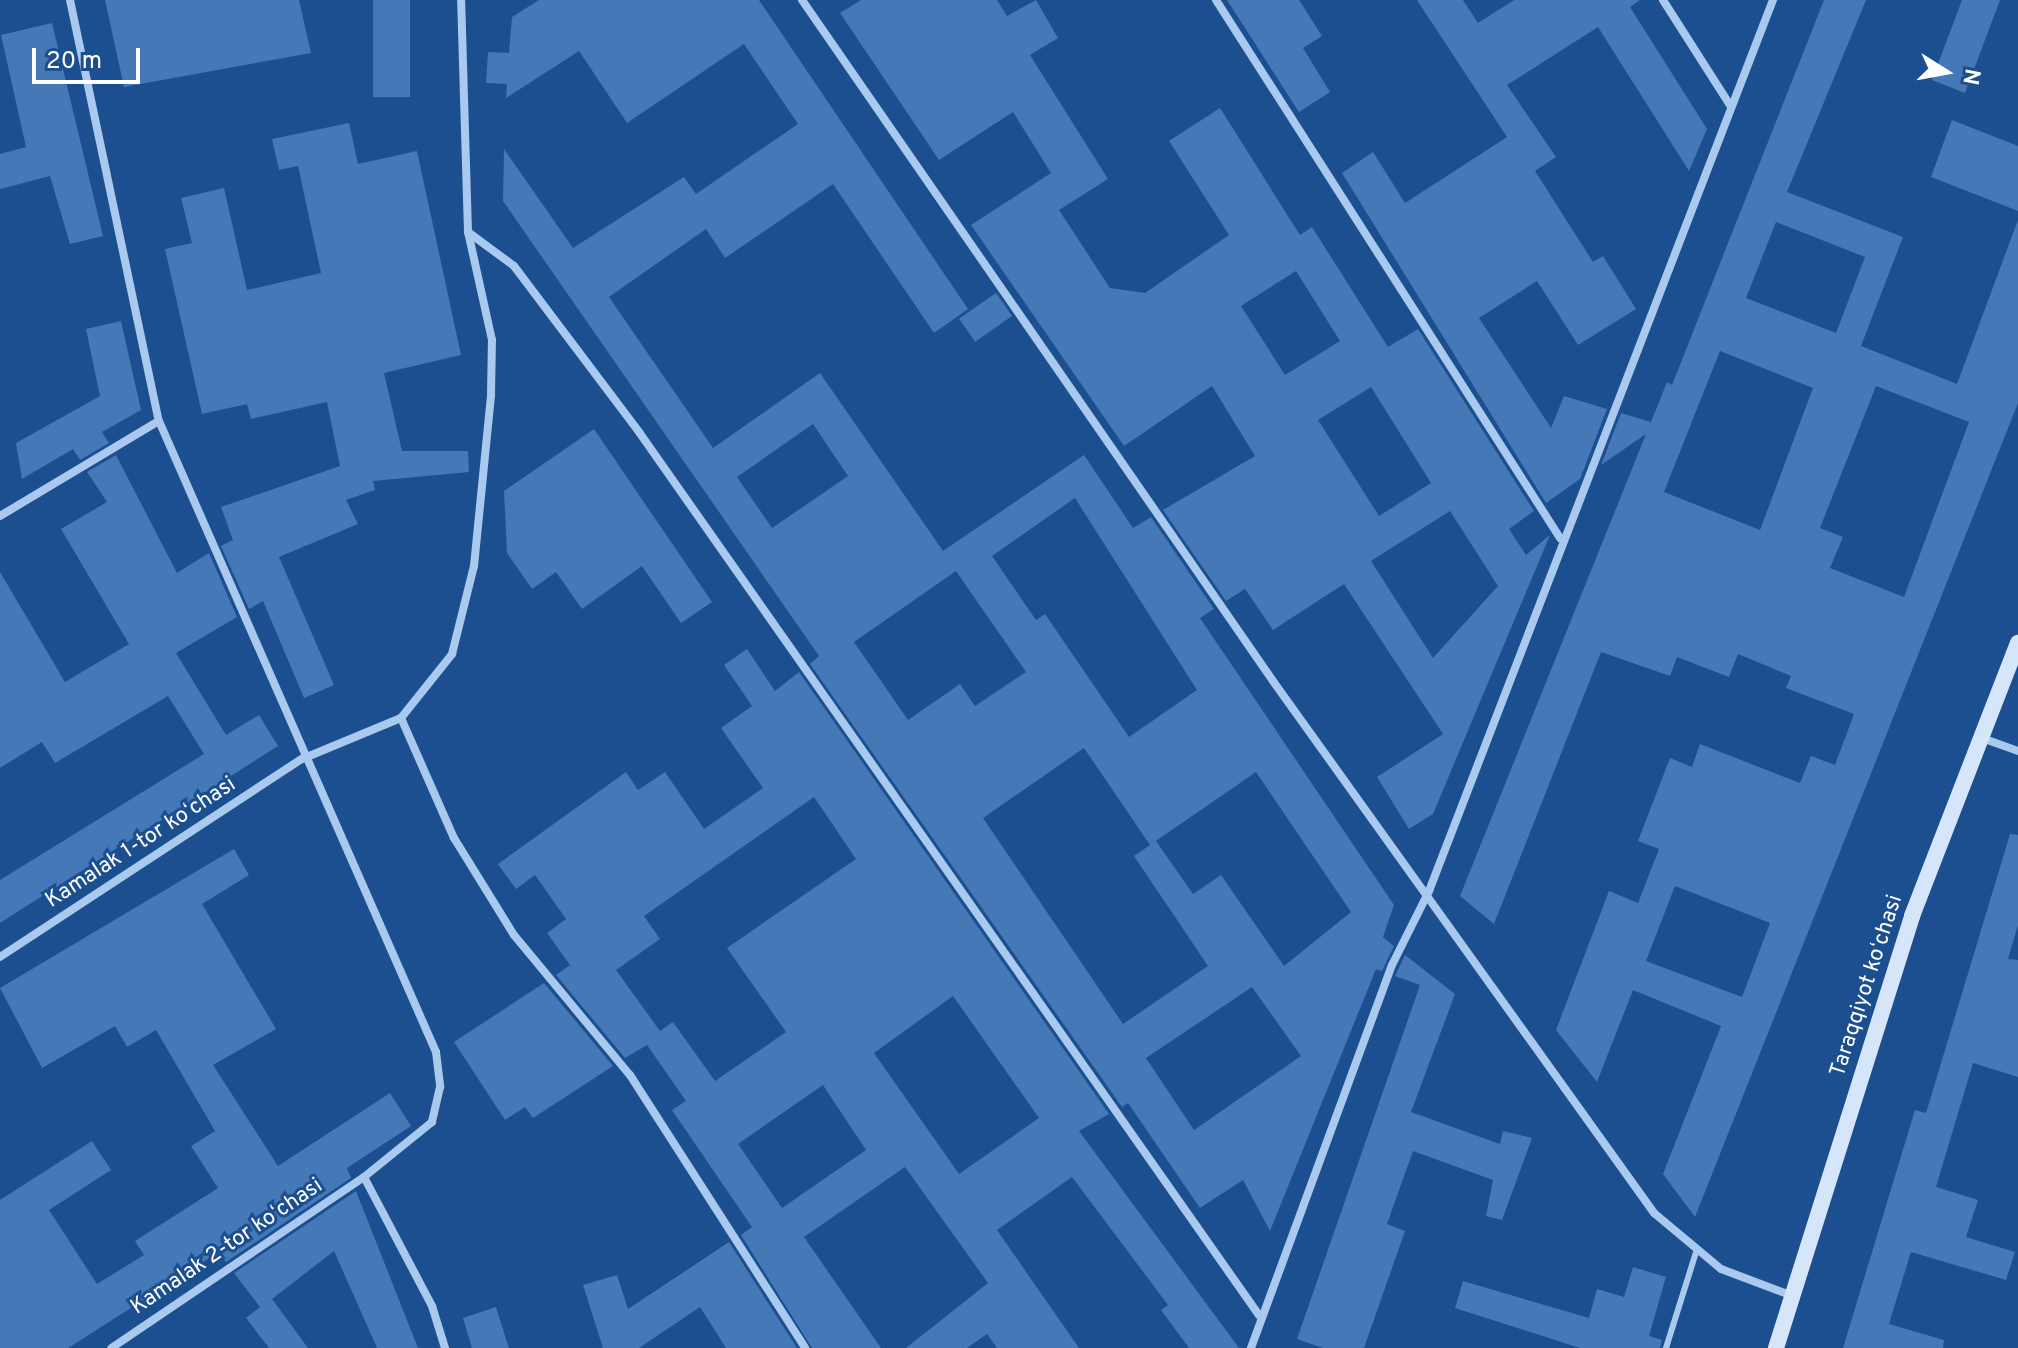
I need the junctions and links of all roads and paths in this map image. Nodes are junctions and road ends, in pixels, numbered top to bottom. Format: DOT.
graph roads {
  1 [pos="70,0"];
  2 [pos="461,0"];
  3 [pos="802,0"];
  4 [pos="1216,0"];
  5 [pos="1663,0"];
  6 [pos="1773,0"];
  7 [pos="1730,105"];
  8 [pos="468,232"];
  9 [pos="159,421"];
  10 [pos="0,516"];
  11 [pos="1560,538"];
  12 [pos="2018,643"];
  13 [pos="401,718"];
  14 [pos="1979,737"];
  15 [pos="2018,751"];
  16 [pos="302,759"];
  17 [pos="1429,891"];
  18 [pos="0,957"];
  19 [pos="364,1177"];
  20 [pos="1696,1252"];
  21 [pos="1793,1296"];
  22 [pos="1259,1315"];
  23 [pos="111,1348"];
  24 [pos="445,1348"];
  25 [pos="805,1348"];
  26 [pos="1251,1348"];
  27 [pos="1666,1348"];
  28 [pos="1776,1348"];
  1 -- 9 [label="street, Kamalak 2-tor koʻchasi"];
  2 -- 8 [label="street"];
  3 -- 17 [label="street"];
  4 -- 11 [label="street"];
  5 -- 7 [label="street"];
  6 -- 7 [label="street"];
  7 -- 11 [label="street"];
  8 -- 13 [label="street"];
  8 -- 22 [label="street"];
  9 -- 10 [label="street"];
  9 -- 16 [label="street, Kamalak 2-tor koʻchasi"];
  11 -- 17 [label="street"];
  12 -- 14 [label="street, Taraqqiyot koʻchasi"];
  13 -- 16 [label="street, Kamalak 1-tor koʻchasi"];
  13 -- 25 [label="street"];
  14 -- 15 [label="street"];
  14 -- 21 [label="street, Taraqqiyot koʻchasi"];
  16 -- 18 [label="street, Kamalak 1-tor koʻchasi"];
  16 -- 19 [label="street, Kamalak 2-tor koʻchasi"];
  17 -- 20 [label="street"];
  17 -- 22 [label="street"];
  19 -- 23 [label="street, Kamalak 2-tor koʻchasi"];
  19 -- 24 [label="street"];
  20 -- 21 [label="street"];
  20 -- 27 [label="lane"];
  21 -- 28 [label="street, Taraqqiyot koʻchasi"];
  22 -- 26 [label="street"];
}
